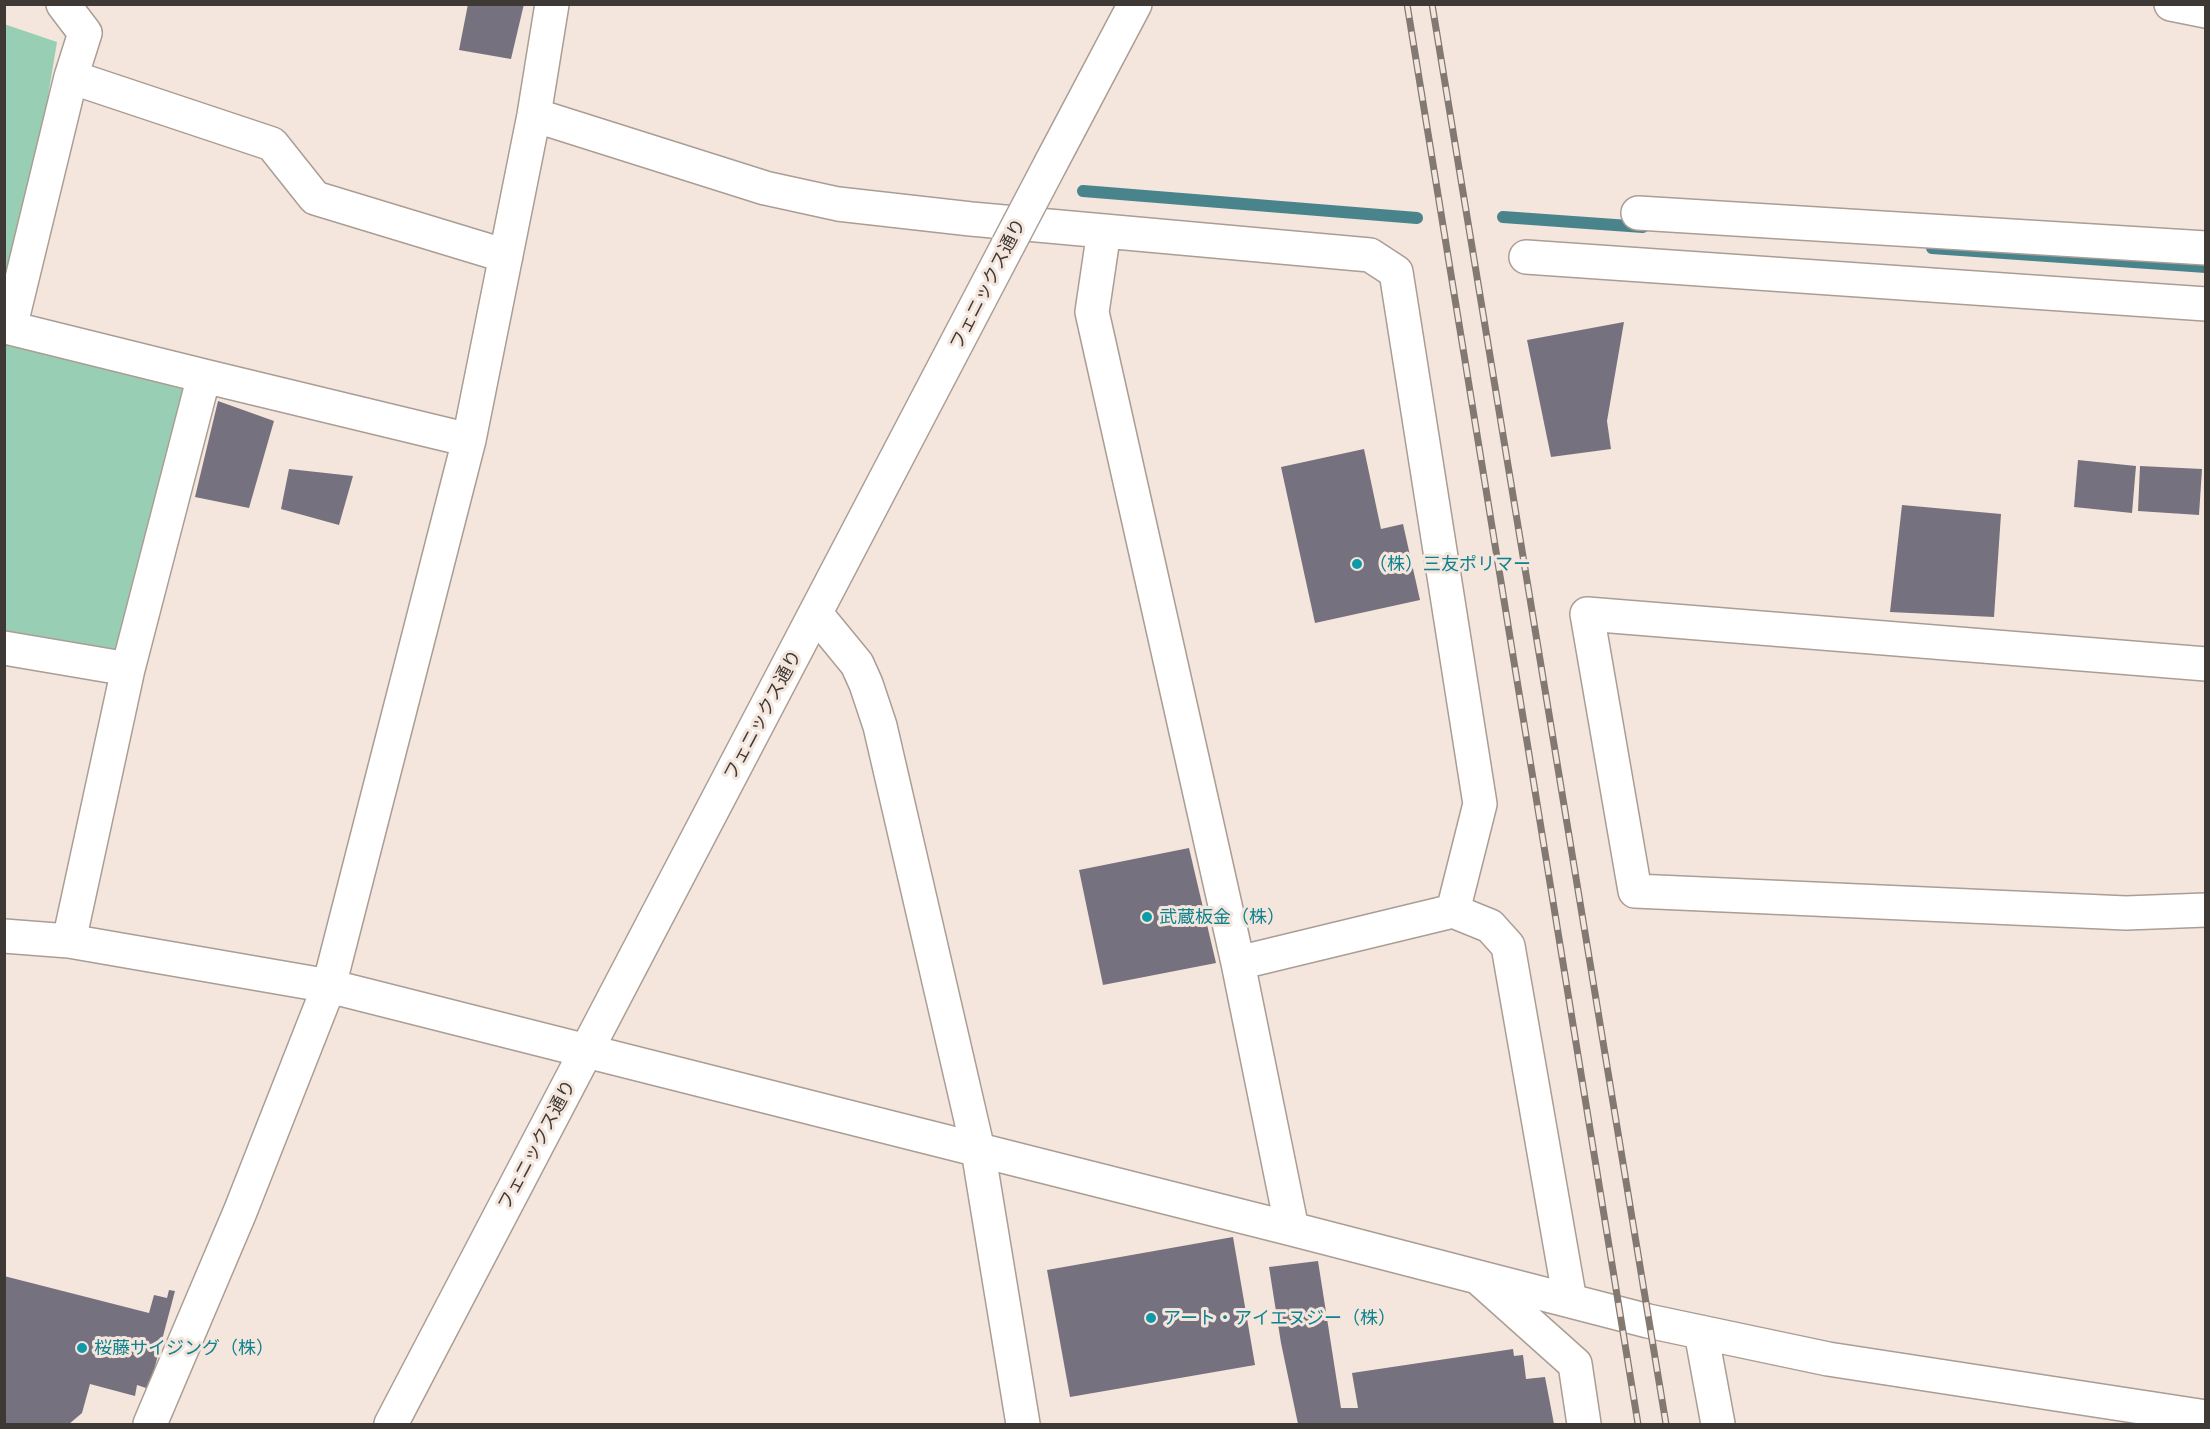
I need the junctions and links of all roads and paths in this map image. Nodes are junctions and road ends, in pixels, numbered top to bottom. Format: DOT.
graph roads {
  1 [pos="63,4"];
  2 [pos="552,4"];
  3 [pos="1135,4"];
  4 [pos="2171,4"];
  5 [pos="2205,11"];
  6 [pos="71,77"];
  7 [pos="534,115"];
  8 [pos="1638,213"];
  9 [pos="1104,231"];
  10 [pos="2205,248"];
  11 [pos="506,256"];
  12 [pos="1526,257"];
  13 [pos="2205,304"];
  14 [pos="204,376"];
  15 [pos="469,440"];
  16 [pos="816,614"];
  17 [pos="4,648"];
  18 [pos="2205,664"];
  19 [pos="128,669"];
  20 [pos="2205,910"];
  21 [pos="1453,911"];
  22 [pos="4,936"];
  23 [pos="69,941"];
  24 [pos="1238,963"];
  25 [pos="329,986"];
  26 [pos="587,1050"];
  27 [pos="978,1150"];
  28 [pos="1292,1229"];
  29 [pos="1478,1277"];
  30 [pos="1570,1301"];
  31 [pos="1701,1332"];
  32 [pos="2205,1417"];
  33 [pos="150,1425"];
  34 [pos="391,1425"];
  35 [pos="1023,1425"];
  36 [pos="1584,1425"];
  37 [pos="1718,1425"];
  1 -- 6 [label="street"];
  2 -- 7 [label="street"];
  3 -- 16 [label="street, フェニックス通り, bridge"];
  4 -- 5 [label="street"];
  6 -- 11 [label="street"];
  6 -- 14 [label="street"];
  7 -- 9 [label="street"];
  7 -- 11 [label="street"];
  8 -- 10 [label="street"];
  9 -- 21 [label="street"];
  9 -- 24 [label="street"];
  11 -- 15 [label="street"];
  12 -- 13 [label="street"];
  14 -- 15 [label="street"];
  14 -- 19 [label="street"];
  15 -- 25 [label="street"];
  16 -- 26 [label="street, フェニックス通り"];
  16 -- 27 [label="street"];
  17 -- 19 [label="street"];
  18 -- 20 [label="street"];
  19 -- 23 [label="street"];
  21 -- 24 [label="street"];
  21 -- 30 [label="street"];
  22 -- 23 [label="street"];
  23 -- 25 [label="street"];
  24 -- 28 [label="street"];
  25 -- 26 [label="street"];
  25 -- 33 [label="street"];
  26 -- 27 [label="street"];
  26 -- 34 [label="street, フェニックス通り"];
  27 -- 28 [label="street"];
  27 -- 35 [label="street"];
  28 -- 29 [label="street"];
  29 -- 30 [label="street"];
  29 -- 36 [label="street"];
  30 -- 31 [label="street"];
  31 -- 32 [label="street"];
  31 -- 37 [label="street"];
}
